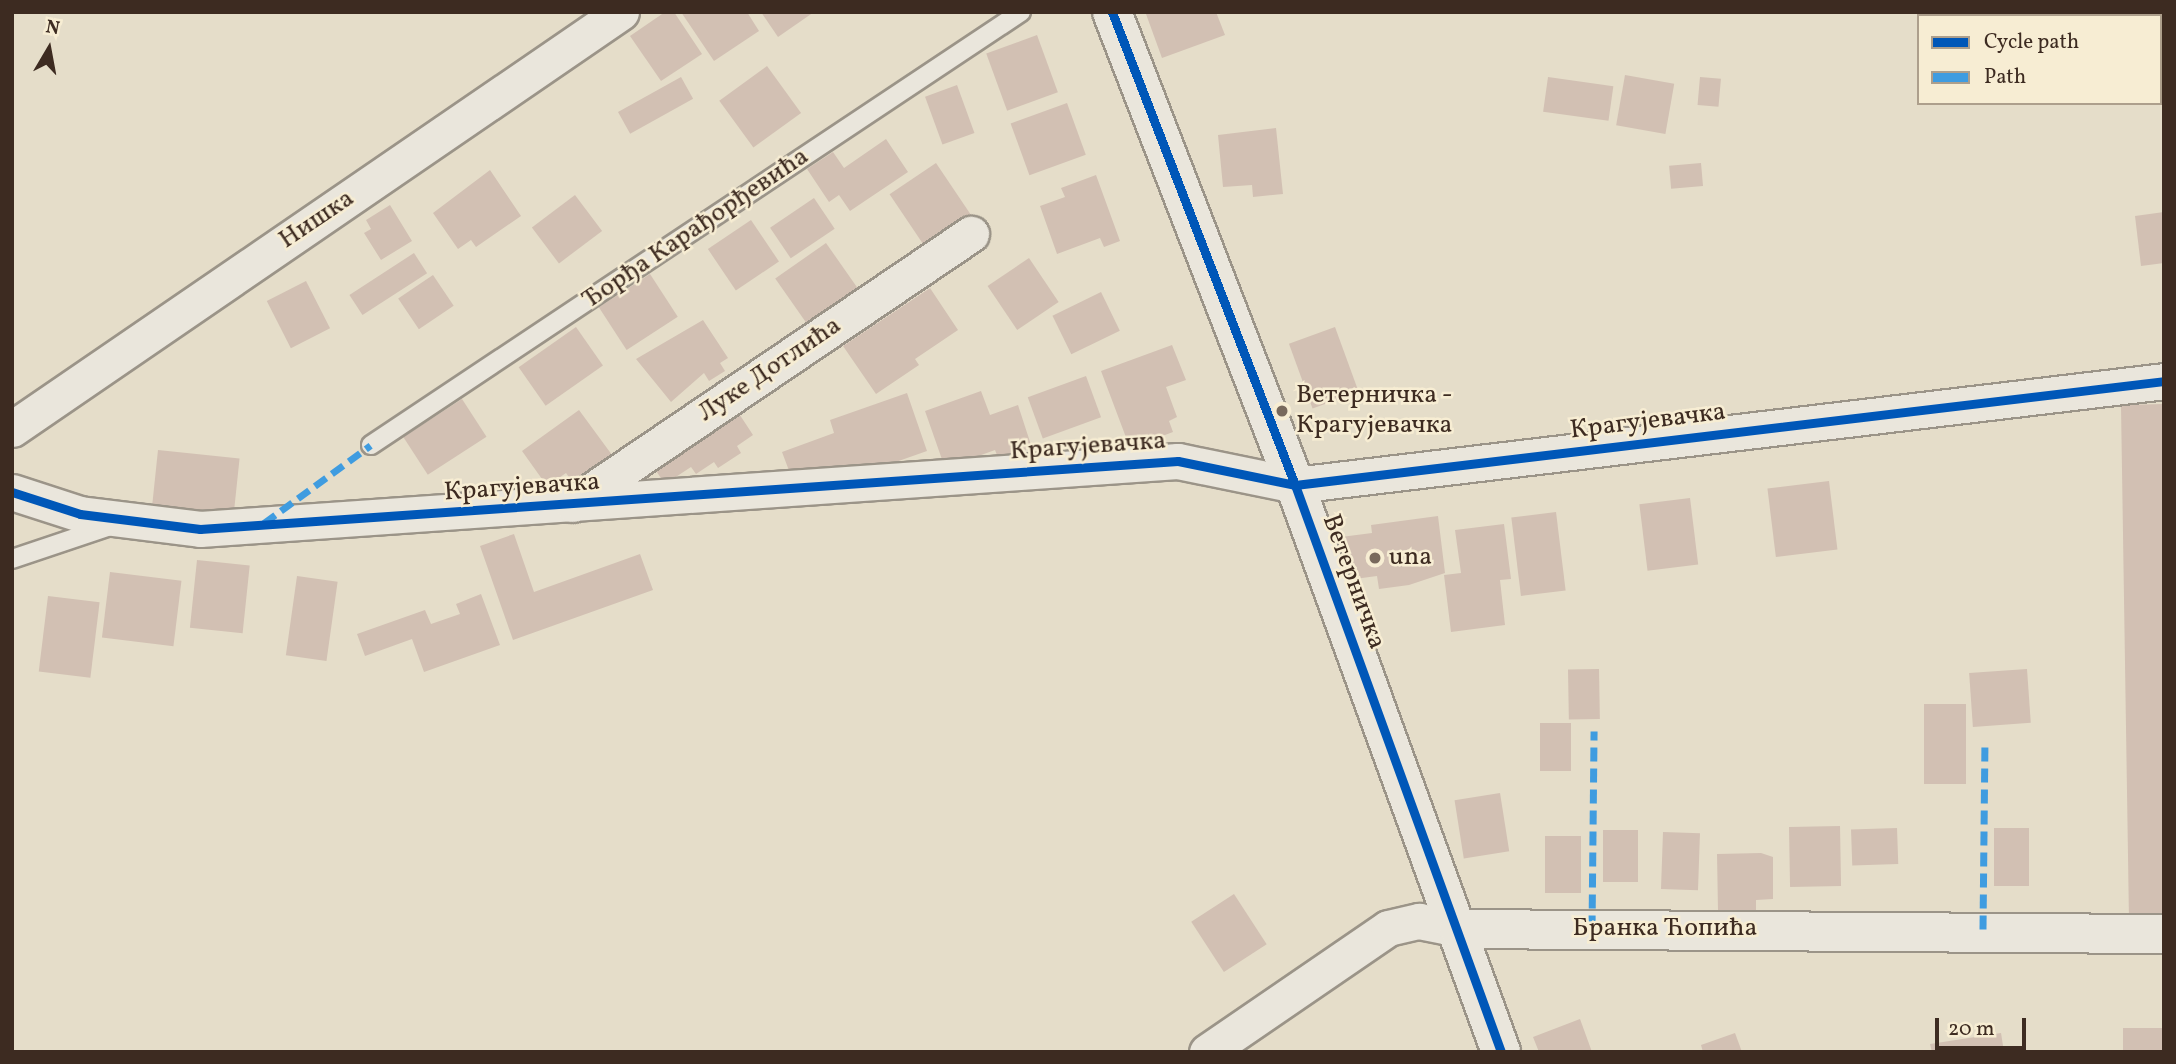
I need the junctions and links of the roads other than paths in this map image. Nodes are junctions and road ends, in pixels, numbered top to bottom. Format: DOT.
graph roads {
  1 [pos="621,12"];
  2 [pos="1021,12"];
  3 [pos="1112,12"];
  4 [pos="971,234"];
  5 [pos="2164,381"];
  6 [pos="12,429"];
  7 [pos="371,445"];
  8 [pos="1295,485"];
  9 [pos="12,492"];
  10 [pos="569,506"];
  11 [pos="122,521"];
  12 [pos="12,559"];
  13 [pos="1459,929"];
  14 [pos="2164,934"];
  15 [pos="1207,1052"];
  16 [pos="1501,1052"];
  1 -- 6 [label="street, Нишка"];
  2 -- 7 [label="lane, Ђорђа Карађорђевића"];
  3 -- 8 [label="street, Ветерничка"];
  4 -- 10 [label="street, Луке Дотлића"];
  5 -- 8 [label="street, Крагујевачка"];
  8 -- 10 [label="street, Крагујевачка"];
  8 -- 13 [label="street, Ветерничка"];
  9 -- 11 [label="street, Крагујевачка"];
  10 -- 11 [label="street, Крагујевачка"];
  11 -- 12 [label="lane"];
  13 -- 14 [label="street, Бранка Ћопића"];
  13 -- 15 [label="street, Бранка Ћопића"];
  13 -- 16 [label="street, Ветерничка"];
}
